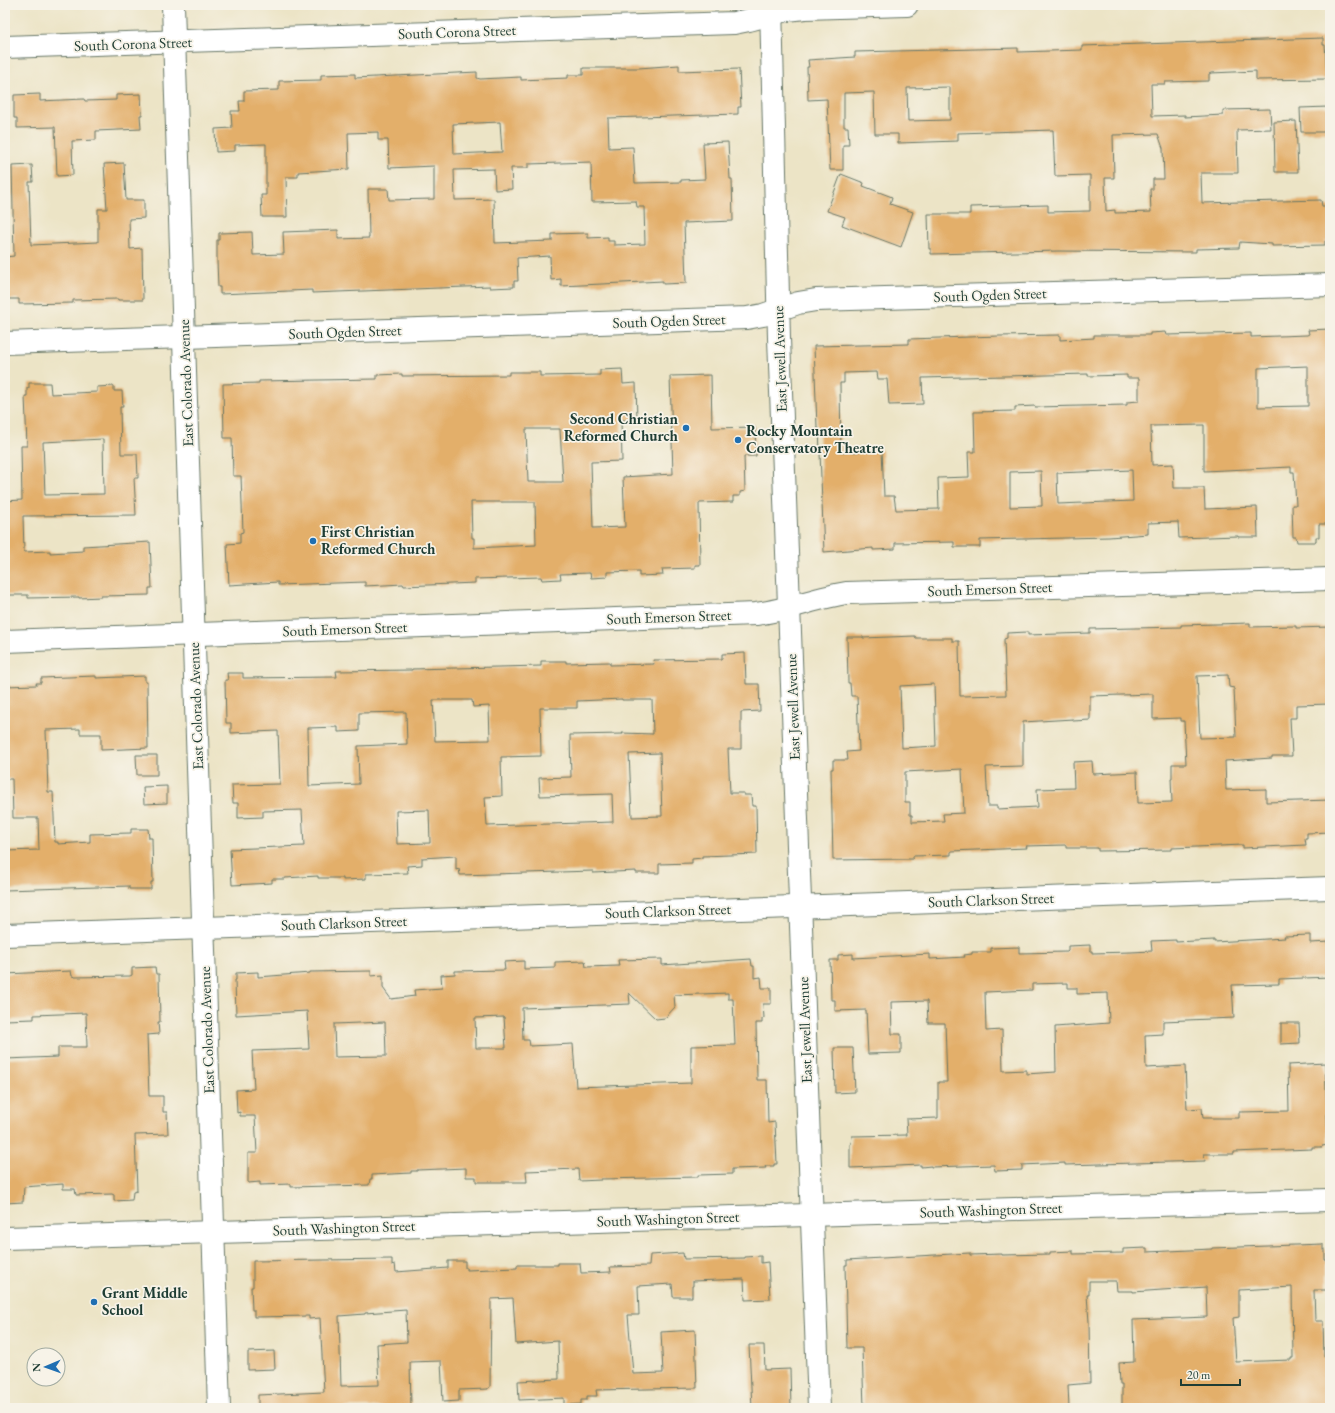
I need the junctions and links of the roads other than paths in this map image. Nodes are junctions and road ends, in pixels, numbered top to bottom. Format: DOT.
graph roads {
  1 [pos="173,5"];
  2 [pos="907,5"];
  3 [pos="772,10"];
  4 [pos="175,42"];
  5 [pos="5,48"];
  6 [pos="1330,285"];
  7 [pos="779,310"];
  8 [pos="184,338"];
  9 [pos="5,343"];
  10 [pos="1330,579"];
  11 [pos="789,607"];
  12 [pos="194,634"];
  13 [pos="5,641"];
  14 [pos="1330,888"];
  15 [pos="800,907"];
  16 [pos="204,928"];
  17 [pos="5,935"];
  18 [pos="1330,1200"];
  19 [pos="812,1215"];
  20 [pos="214,1231"];
  21 [pos="5,1238"];
  22 [pos="219,1408"];
  23 [pos="819,1408"];
  1 -- 4 [label="street, East Colorado Avenue"];
  2 -- 3 [label="street, South Corona Street"];
  3 -- 4 [label="street, South Corona Street"];
  3 -- 7 [label="street, East Jewell Avenue"];
  4 -- 5 [label="street, South Corona Street"];
  4 -- 8 [label="street, East Colorado Avenue"];
  6 -- 7 [label="street, South Ogden Street"];
  7 -- 8 [label="street, South Ogden Street"];
  7 -- 11 [label="street, East Jewell Avenue"];
  8 -- 9 [label="street, South Ogden Street"];
  8 -- 12 [label="street, East Colorado Avenue"];
  10 -- 11 [label="street, South Emerson Street"];
  11 -- 12 [label="street, South Emerson Street"];
  11 -- 15 [label="street, East Jewell Avenue"];
  12 -- 13 [label="street, South Emerson Street"];
  12 -- 16 [label="street, East Colorado Avenue"];
  14 -- 15 [label="street, South Clarkson Street"];
  15 -- 16 [label="street, South Clarkson Street"];
  15 -- 19 [label="street, East Jewell Avenue"];
  16 -- 17 [label="street, South Clarkson Street"];
  16 -- 20 [label="street, East Colorado Avenue"];
  18 -- 19 [label="street, South Washington Street"];
  19 -- 20 [label="street, South Washington Street"];
  19 -- 23 [label="street, East Jewell Avenue"];
  20 -- 21 [label="street, South Washington Street"];
  20 -- 22 [label="street, East Colorado Avenue"];
}
